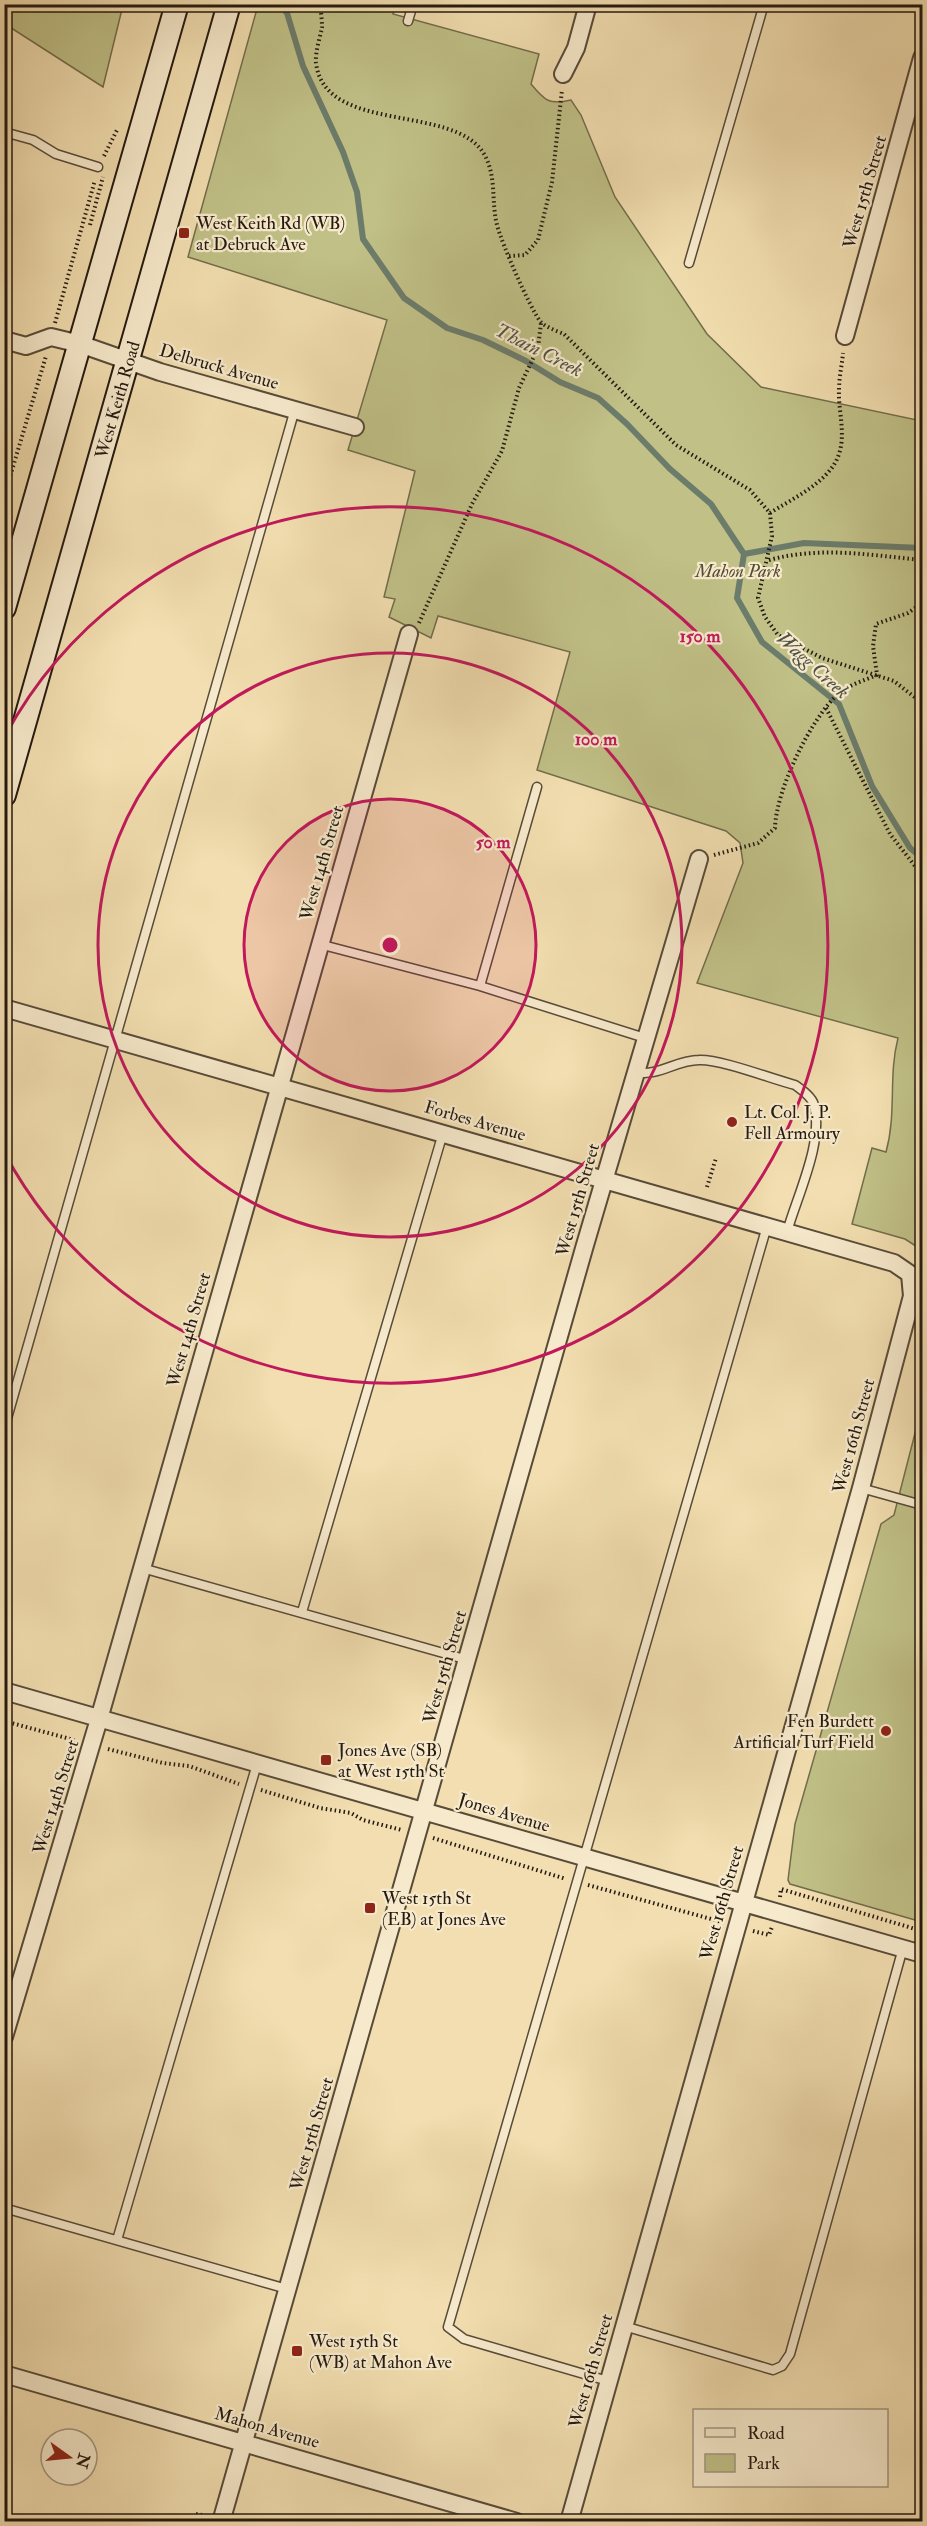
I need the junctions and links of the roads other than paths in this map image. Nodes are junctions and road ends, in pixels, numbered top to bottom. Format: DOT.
graph roads {
  1 [pos="177,4"];
  2 [pos="229,4"];
  3 [pos="413,4"];
  4 [pos="588,4"];
  5 [pos="764,4"];
  6 [pos="408,21"];
  7 [pos="922,58"];
  8 [pos="563,74"];
  9 [pos="4,132"];
  10 [pos="98,167"];
  11 [pos="689,263"];
  12 [pos="845,336"];
  13 [pos="4,340"];
  14 [pos="80,344"];
  15 [pos="129,359"];
  16 [pos="295,409"];
  17 [pos="355,427"];
  18 [pos="4,608"];
  19 [pos="409,634"];
  20 [pos="537,787"];
  21 [pos="4,795"];
  22 [pos="699,859"];
  23 [pos="318,944"];
  24 [pos="480,986"];
  25 [pos="4,1008"];
  26 [pos="645,1038"];
  27 [pos="117,1041"];
  28 [pos="636,1072"];
  29 [pos="278,1087"];
  30 [pos="443,1133"];
  31 [pos="605,1178"];
  32 [pos="767,1226"];
  33 [pos="787,1232"];
  34 [pos="917,1297"];
  35 [pos="4,1429"];
  36 [pos="861,1488"];
  37 [pos="922,1505"];
  38 [pos="142,1568"];
  39 [pos="302,1612"];
  40 [pos="468,1660"];
  41 [pos="4,1691"];
  42 [pos="99,1719"];
  43 [pos="257,1764"];
  44 [pos="424,1810"];
  45 [pos="584,1857"];
  46 [pos="743,1902"];
  47 [pos="903,1948"];
  48 [pos="922,1954"];
  49 [pos="4,2037"];
  50 [pos="4,2208"];
  51 [pos="117,2240"];
  52 [pos="287,2289"];
  53 [pos="624,2326"];
  54 [pos="4,2374"];
  55 [pos="608,2381"];
  56 [pos="244,2441"];
  57 [pos="221,2522"];
  58 [pos="517,2522"];
  59 [pos="569,2522"];
  1 -- 14 [label="main road"];
  2 -- 15 [label="main road, West Keith Road"];
  3 -- 6 [label="lane"];
  4 -- 8 [label="street"];
  5 -- 11 [label="lane"];
  7 -- 12 [label="street, West 15th Street"];
  9 -- 10 [label="lane"];
  13 -- 14 [label="street, Delbruck Avenue"];
  14 -- 15 [label="street, Delbruck Avenue"];
  14 -- 18 [label="main road"];
  15 -- 16 [label="street, Delbruck Avenue"];
  15 -- 21 [label="main road, West Keith Road"];
  16 -- 17 [label="street, Delbruck Avenue"];
  16 -- 27 [label="lane"];
  19 -- 23 [label="street, West 14th Street"];
  20 -- 24 [label="lane"];
  22 -- 26 [label="street, West 15th Street"];
  23 -- 24 [label="lane"];
  23 -- 29 [label="street, West 14th Street"];
  24 -- 26 [label="lane"];
  25 -- 27 [label="street, Forbes Avenue"];
  26 -- 28 [label="street, West 15th Street"];
  27 -- 29 [label="street, Forbes Avenue"];
  27 -- 35 [label="lane"];
  28 -- 31 [label="street, West 15th Street"];
  28 -- 33 [label="lane"];
  29 -- 30 [label="street, Forbes Avenue"];
  29 -- 38 [label="street, West 14th Street"];
  30 -- 31 [label="street, Forbes Avenue"];
  30 -- 39 [label="lane"];
  31 -- 32 [label="street, Forbes Avenue"];
  31 -- 40 [label="street, West 15th Street"];
  32 -- 33 [label="street, Forbes Avenue"];
  32 -- 45 [label="lane"];
  33 -- 34 [label="street, Forbes Avenue"];
  34 -- 36 [label="street, West 16th Street"];
  36 -- 37 [label="lane"];
  36 -- 46 [label="street, West 16th Street"];
  38 -- 39 [label="lane"];
  38 -- 42 [label="street, West 14th Street"];
  39 -- 40 [label="lane"];
  40 -- 44 [label="street, West 15th Street"];
  41 -- 42 [label="street, Jones Avenue"];
  42 -- 43 [label="street, Jones Avenue"];
  42 -- 49 [label="street, West 14th Street"];
  43 -- 44 [label="street, Jones Avenue"];
  43 -- 51 [label="lane"];
  44 -- 45 [label="street, Jones Avenue"];
  44 -- 52 [label="street, West 15th Street"];
  45 -- 46 [label="street, Jones Avenue"];
  45 -- 55 [label="lane"];
  46 -- 47 [label="street, Jones Avenue"];
  46 -- 53 [label="street, West 16th Street"];
  47 -- 48 [label="street, Jones Avenue"];
  47 -- 53 [label="lane"];
  50 -- 51 [label="lane"];
  51 -- 52 [label="lane"];
  52 -- 56 [label="street, West 15th Street"];
  53 -- 55 [label="street, West 16th Street"];
  54 -- 56 [label="street, Mahon Avenue"];
  55 -- 59 [label="street, West 16th Street"];
  56 -- 57 [label="street, West 15th Street"];
  56 -- 58 [label="street, Mahon Avenue"];
}
